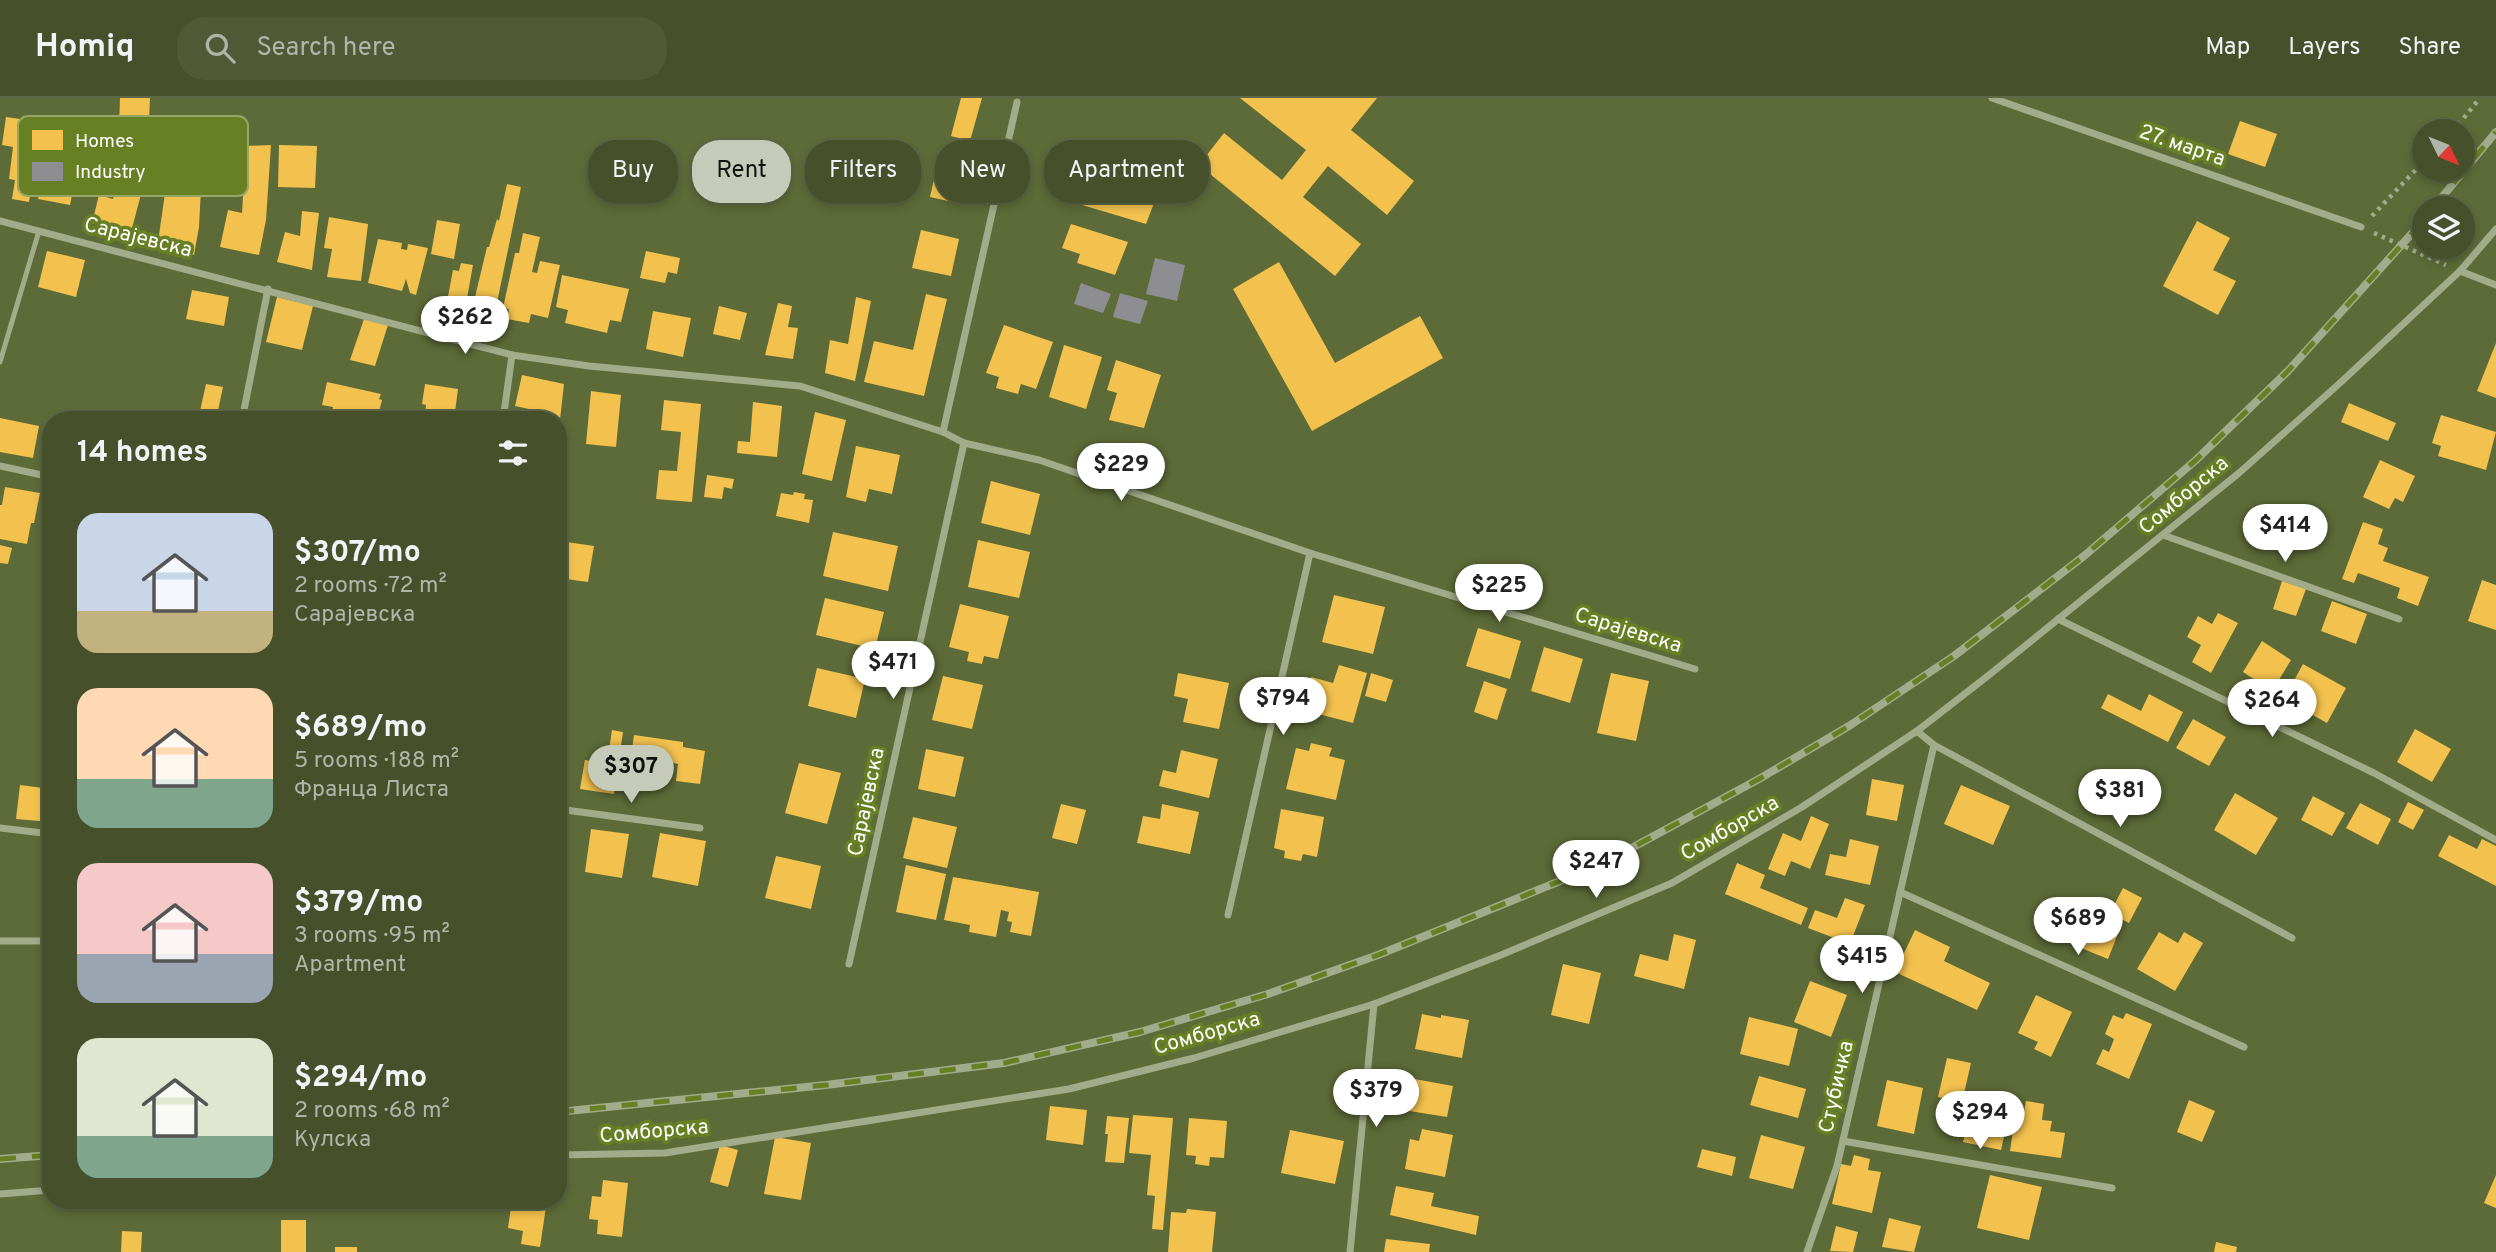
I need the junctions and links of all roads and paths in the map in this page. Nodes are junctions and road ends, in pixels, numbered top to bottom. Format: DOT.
graph roads {
  1 [pos="1992,98"];
  2 [pos="2480,98"];
  3 [pos="1017,102"];
  4 [pos="2463,119"];
  5 [pos="2412,174"];
  6 [pos="0,221"];
  7 [pos="2361,227"];
  8 [pos="2496,229"];
  9 [pos="39,231"];
  10 [pos="2460,271"];
  11 [pos="2496,285"];
  12 [pos="268,289"];
  13 [pos="512,355"];
  14 [pos="0,362"];
  15 [pos="244,411"];
  16 [pos="504,411"];
  17 [pos="943,432"];
  18 [pos="964,443"];
  19 [pos="0,466"];
  20 [pos="42,475"];
  21 [pos="2163,535"];
  22 [pos="1310,553"];
  23 [pos="2058,619"];
  24 [pos="2399,619"];
  25 [pos="1695,669"];
  26 [pos="1917,731"];
  27 [pos="1934,745"];
  28 [pos="567,810"];
  29 [pos="0,828"];
  30 [pos="700,828"];
  31 [pos="42,833"];
  32 [pos="2496,840"];
  33 [pos="1900,892"];
  34 [pos="1228,915"];
  35 [pos="2292,938"];
  36 [pos="0,941"];
  37 [pos="42,941"];
  38 [pos="849,964"];
  39 [pos="1374,1004"];
  40 [pos="2244,1047"];
  41 [pos="1843,1141"];
  42 [pos="567,1155"];
  43 [pos="2112,1188"];
  44 [pos="42,1191"];
  45 [pos="0,1194"];
  46 [pos="1350,1252"];
  47 [pos="1807,1252"];
  1 -- 7 [label="street, 27. марта"];
  2 -- 4 [label="path"];
  3 -- 17 [label="street"];
  5 -- 7 [label="path"];
  6 -- 9 [label="street, Сарајевска"];
  7 -- 10 [label="path"];
  8 -- 10 [label="street, Сомборска"];
  9 -- 12 [label="street, Сарајевска"];
  9 -- 14 [label="lane"];
  10 -- 11 [label="street"];
  10 -- 21 [label="street, Сомборска"];
  12 -- 13 [label="street, Сарајевска"];
  12 -- 15 [label="street"];
  13 -- 16 [label="street"];
  13 -- 17 [label="street, Сарајевска"];
  17 -- 18 [label="street, Сарајевска"];
  18 -- 22 [label="street, Сарајевска"];
  18 -- 38 [label="street, Сарајевска"];
  19 -- 20 [label="street"];
  21 -- 23 [label="street, Сомборска"];
  21 -- 24 [label="street"];
  22 -- 25 [label="street, Сарајевска"];
  22 -- 34 [label="street"];
  23 -- 26 [label="street, Сомборска"];
  23 -- 32 [label="street"];
  26 -- 27 [label="street"];
  26 -- 39 [label="street, Сомборска"];
  27 -- 33 [label="street, Стубичка"];
  27 -- 35 [label="street"];
  28 -- 30 [label="street"];
  29 -- 31 [label="street"];
  33 -- 40 [label="street"];
  33 -- 41 [label="street, Стубичка"];
  36 -- 37 [label="street"];
  39 -- 42 [label="street, Сомборска"];
  39 -- 46 [label="street"];
  41 -- 43 [label="street"];
  41 -- 47 [label="street, Стубичка"];
  44 -- 45 [label="street"];
}
